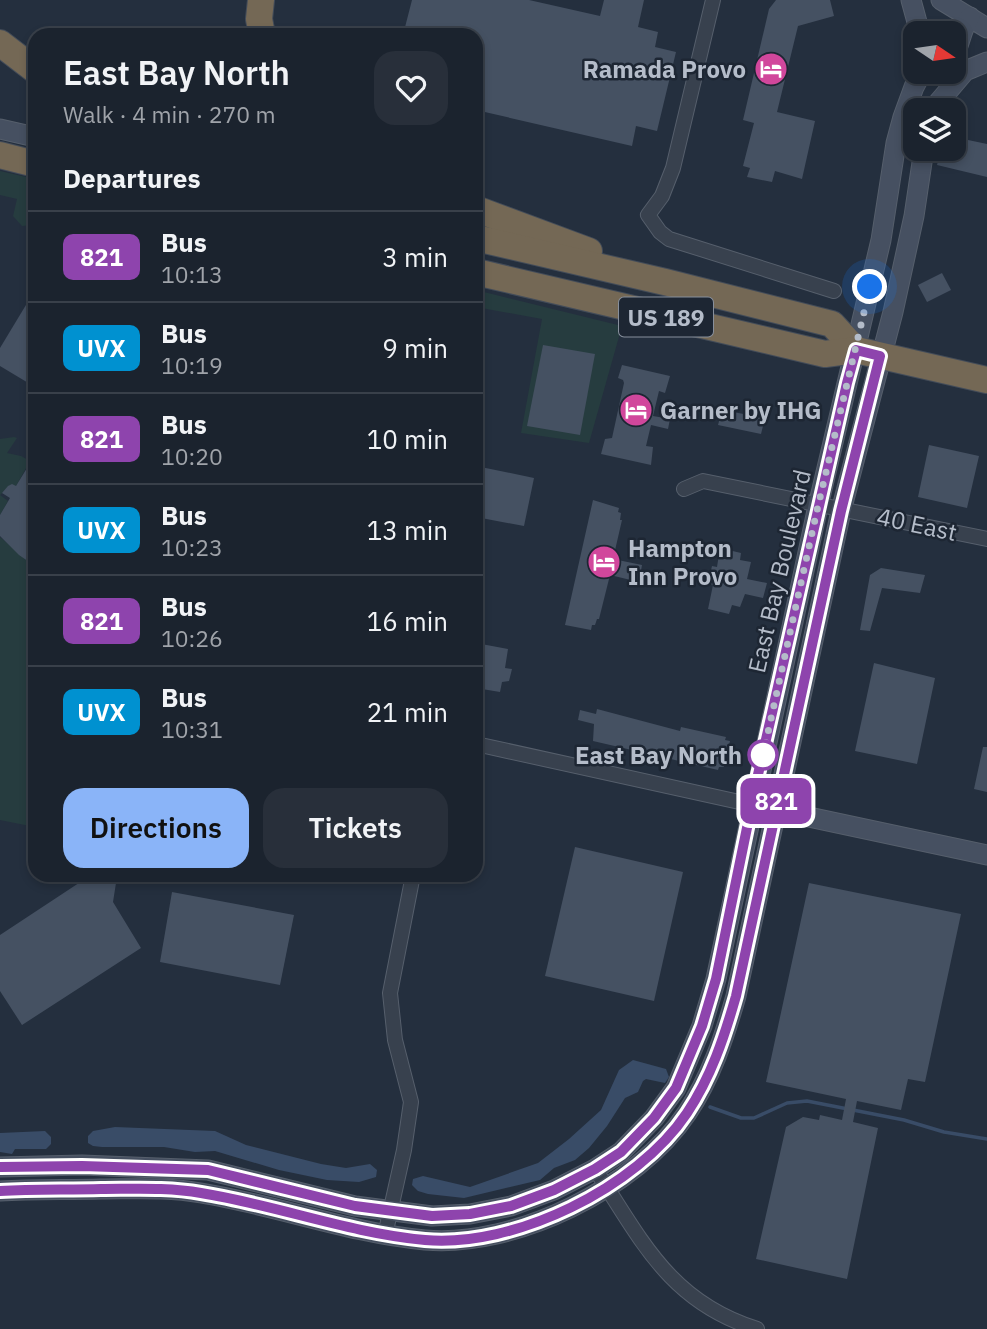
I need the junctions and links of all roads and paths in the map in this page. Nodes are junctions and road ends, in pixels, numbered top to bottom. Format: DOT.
graph roads {
  1 [pos="261,0"];
  2 [pos="713,0"];
  3 [pos="911,0"];
  4 [pos="941,0"];
  5 [pos="917,21"];
  6 [pos="968,26"];
  7 [pos="261,28"];
  8 [pos="0,43"];
  9 [pos="987,62"];
  10 [pos="28,65"];
  11 [pos="916,84"];
  12 [pos="942,98"];
  13 [pos="0,129"];
  14 [pos="28,135"];
  15 [pos="0,155"];
  16 [pos="921,161"];
  17 [pos="28,162"];
  18 [pos="483,211"];
  19 [pos="483,239"];
  20 [pos="483,274"];
  21 [pos="666,282"];
  22 [pos="834,291"];
  23 [pos="868,353"];
  24 [pos="987,380"];
  25 [pos="684,489"];
  26 [pos="818,506"];
  27 [pos="841,511"];
  28 [pos="987,538"];
  29 [pos="483,746"];
  30 [pos="753,805"];
  31 [pos="774,810"];
  32 [pos="987,855"];
  33 [pos="412,882"];
  34 [pos="0,1167"];
  35 [pos="595,1169"];
  36 [pos="607,1187"];
  37 [pos="0,1191"];
  38 [pos="390,1210"];
  39 [pos="385,1235"];
  40 [pos="757,1329"];
  1 -- 7 [label="highway"];
  2 -- 22 [label="street"];
  3 -- 5 [label="street"];
  4 -- 6 [label="street"];
  8 -- 10 [label="highway"];
  9 -- 12 [label="street"];
  11 -- 23 [label="street"];
  13 -- 14 [label="street"];
  15 -- 17 [label="highway"];
  16 -- 23 [label="street"];
  18 -- 21 [label="highway"];
  19 -- 21 [label="highway, US 189"];
  20 -- 23 [label="highway, US 189"];
  21 -- 23 [label="highway, US 189"];
  23 -- 24 [label="highway, US 189"];
  23 -- 26 [label="street, East Bay Boulevard"];
  23 -- 27 [label="street, East Bay Boulevard"];
  25 -- 26 [label="street, 40 East"];
  26 -- 27 [label="street, 40 East"];
  26 -- 30 [label="street, East Bay Boulevard"];
  27 -- 28 [label="street, 40 East"];
  27 -- 31 [label="street, East Bay Boulevard"];
  29 -- 30 [label="street"];
  30 -- 31 [label="street"];
  30 -- 35 [label="street, East Bay Boulevard"];
  31 -- 32 [label="street"];
  31 -- 36 [label="street, East Bay Boulevard"];
  33 -- 38 [label="street"];
  34 -- 38 [label="street"];
  35 -- 36 [label="street"];
  35 -- 38 [label="street"];
  36 -- 39 [label="street"];
  36 -- 40 [label="street"];
  37 -- 39 [label="street"];
  38 -- 39 [label="street"];
}
